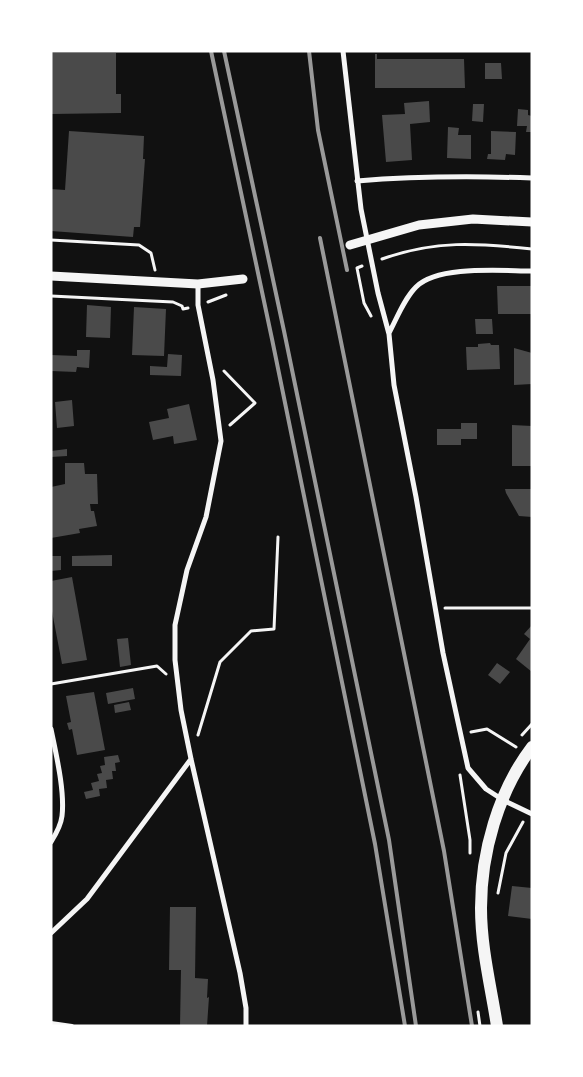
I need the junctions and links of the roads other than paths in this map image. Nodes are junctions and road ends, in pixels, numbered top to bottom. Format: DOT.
graph roads {
  1 [pos="343,51"];
  2 [pos="532,178"];
  3 [pos="357,181"];
  4 [pos="532,222"];
  5 [pos="350,245"];
  6 [pos="532,271"];
  7 [pos="51,276"];
  8 [pos="243,279"];
  9 [pos="198,284"];
  10 [pos="389,334"];
  11 [pos="51,729"];
  12 [pos="529,750"];
  13 [pos="191,759"];
  14 [pos="503,800"];
  15 [pos="530,814"];
  16 [pos="51,842"];
  17 [pos="51,933"];
  18 [pos="51,1023"];
  19 [pos="72,1026"];
  20 [pos="246,1026"];
  21 [pos="497,1026"];
  1 -- 3 [label="street"];
  2 -- 3 [label="street"];
  3 -- 10 [label="street"];
  4 -- 5 [label="street"];
  6 -- 10 [label="street"];
  7 -- 9 [label="street"];
  8 -- 9 [label="street"];
  9 -- 13 [label="street"];
  10 -- 14 [label="street"];
  11 -- 16 [label="street"];
  12 -- 14 [label="main road"];
  13 -- 17 [label="street"];
  13 -- 20 [label="street"];
  14 -- 15 [label="street"];
  14 -- 21 [label="main road"];
  18 -- 19 [label="lane"];
}
